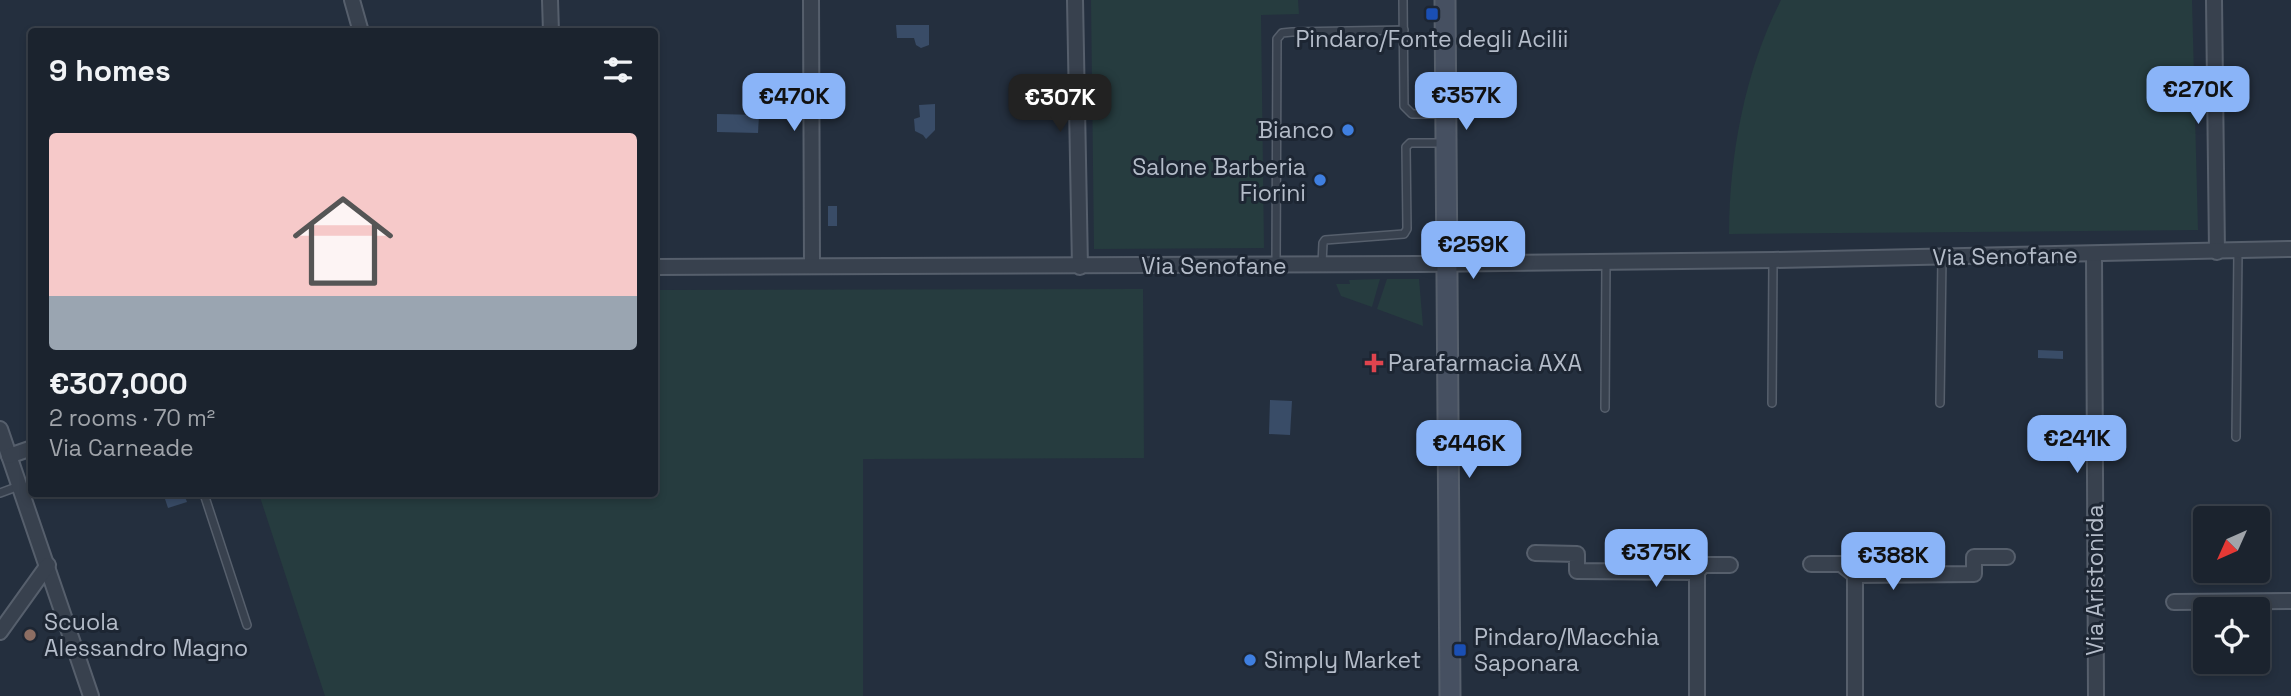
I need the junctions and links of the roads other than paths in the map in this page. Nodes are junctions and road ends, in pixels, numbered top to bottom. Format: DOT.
graph roads {
  1 [pos="352,0"];
  2 [pos="550,0"];
  3 [pos="811,0"];
  4 [pos="1075,0"];
  5 [pos="1403,0"];
  6 [pos="1445,0"];
  7 [pos="2214,0"];
  8 [pos="360,28"];
  9 [pos="551,28"];
  10 [pos="1404,30"];
  11 [pos="1446,114"];
  12 [pos="1446,143"];
  13 [pos="2291,249"];
  14 [pos="2238,251"];
  15 [pos="2217,252"];
  16 [pos="2094,254"];
  17 [pos="1942,257"];
  18 [pos="1773,260"];
  19 [pos="1606,262"];
  20 [pos="1447,264"];
  21 [pos="812,265"];
  22 [pos="1276,265"];
  23 [pos="1322,265"];
  24 [pos="658,267"];
  25 [pos="1080,267"];
  26 [pos="1940,402"];
  27 [pos="1772,403"];
  28 [pos="1605,408"];
  29 [pos="0,429"];
  30 [pos="2236,437"];
  31 [pos="28,449"];
  32 [pos="9,456"];
  33 [pos="19,486"];
  34 [pos="0,493"];
  35 [pos="205,497"];
  36 [pos="1535,553"];
  37 [pos="2007,557"];
  38 [pos="1811,564"];
  39 [pos="48,565"];
  40 [pos="1730,565"];
  41 [pos="1697,572"];
  42 [pos="1854,575"];
  43 [pos="2291,601"];
  44 [pos="2174,602"];
  45 [pos="247,625"];
  46 [pos="0,632"];
  47 [pos="91,696"];
  48 [pos="1451,696"];
  49 [pos="1697,696"];
  50 [pos="1856,696"];
  51 [pos="2096,696"];
  1 -- 8 [label="street"];
  2 -- 9 [label="street"];
  3 -- 21 [label="street"];
  4 -- 25 [label="street"];
  5 -- 10 [label="lane"];
  6 -- 11 [label="street"];
  7 -- 15 [label="street"];
  10 -- 11 [label="lane"];
  10 -- 22 [label="lane"];
  11 -- 12 [label="street"];
  12 -- 20 [label="street"];
  12 -- 23 [label="lane"];
  13 -- 14 [label="street, Via Senofane"];
  14 -- 15 [label="street, Via Senofane"];
  14 -- 30 [label="lane"];
  15 -- 16 [label="street, Via Senofane"];
  16 -- 17 [label="street, Via Senofane"];
  16 -- 51 [label="street, Via Aristonida"];
  17 -- 18 [label="street, Via Senofane"];
  17 -- 26 [label="lane"];
  18 -- 19 [label="street, Via Senofane"];
  18 -- 27 [label="lane"];
  19 -- 20 [label="street, Via Senofane"];
  19 -- 28 [label="lane"];
  20 -- 23 [label="street, Via Senofane"];
  20 -- 48 [label="street"];
  21 -- 24 [label="street, Via Senofane"];
  21 -- 25 [label="street, Via Senofane"];
  22 -- 23 [label="street, Via Senofane"];
  22 -- 25 [label="street, Via Senofane"];
  29 -- 32 [label="street"];
  31 -- 32 [label="street"];
  32 -- 33 [label="street"];
  33 -- 34 [label="lane"];
  33 -- 39 [label="street"];
  35 -- 45 [label="lane"];
  36 -- 41 [label="street"];
  37 -- 42 [label="street"];
  38 -- 42 [label="street"];
  39 -- 46 [label="street"];
  39 -- 47 [label="street"];
  40 -- 41 [label="street"];
  41 -- 49 [label="street"];
  42 -- 50 [label="street"];
  43 -- 44 [label="street"];
}
